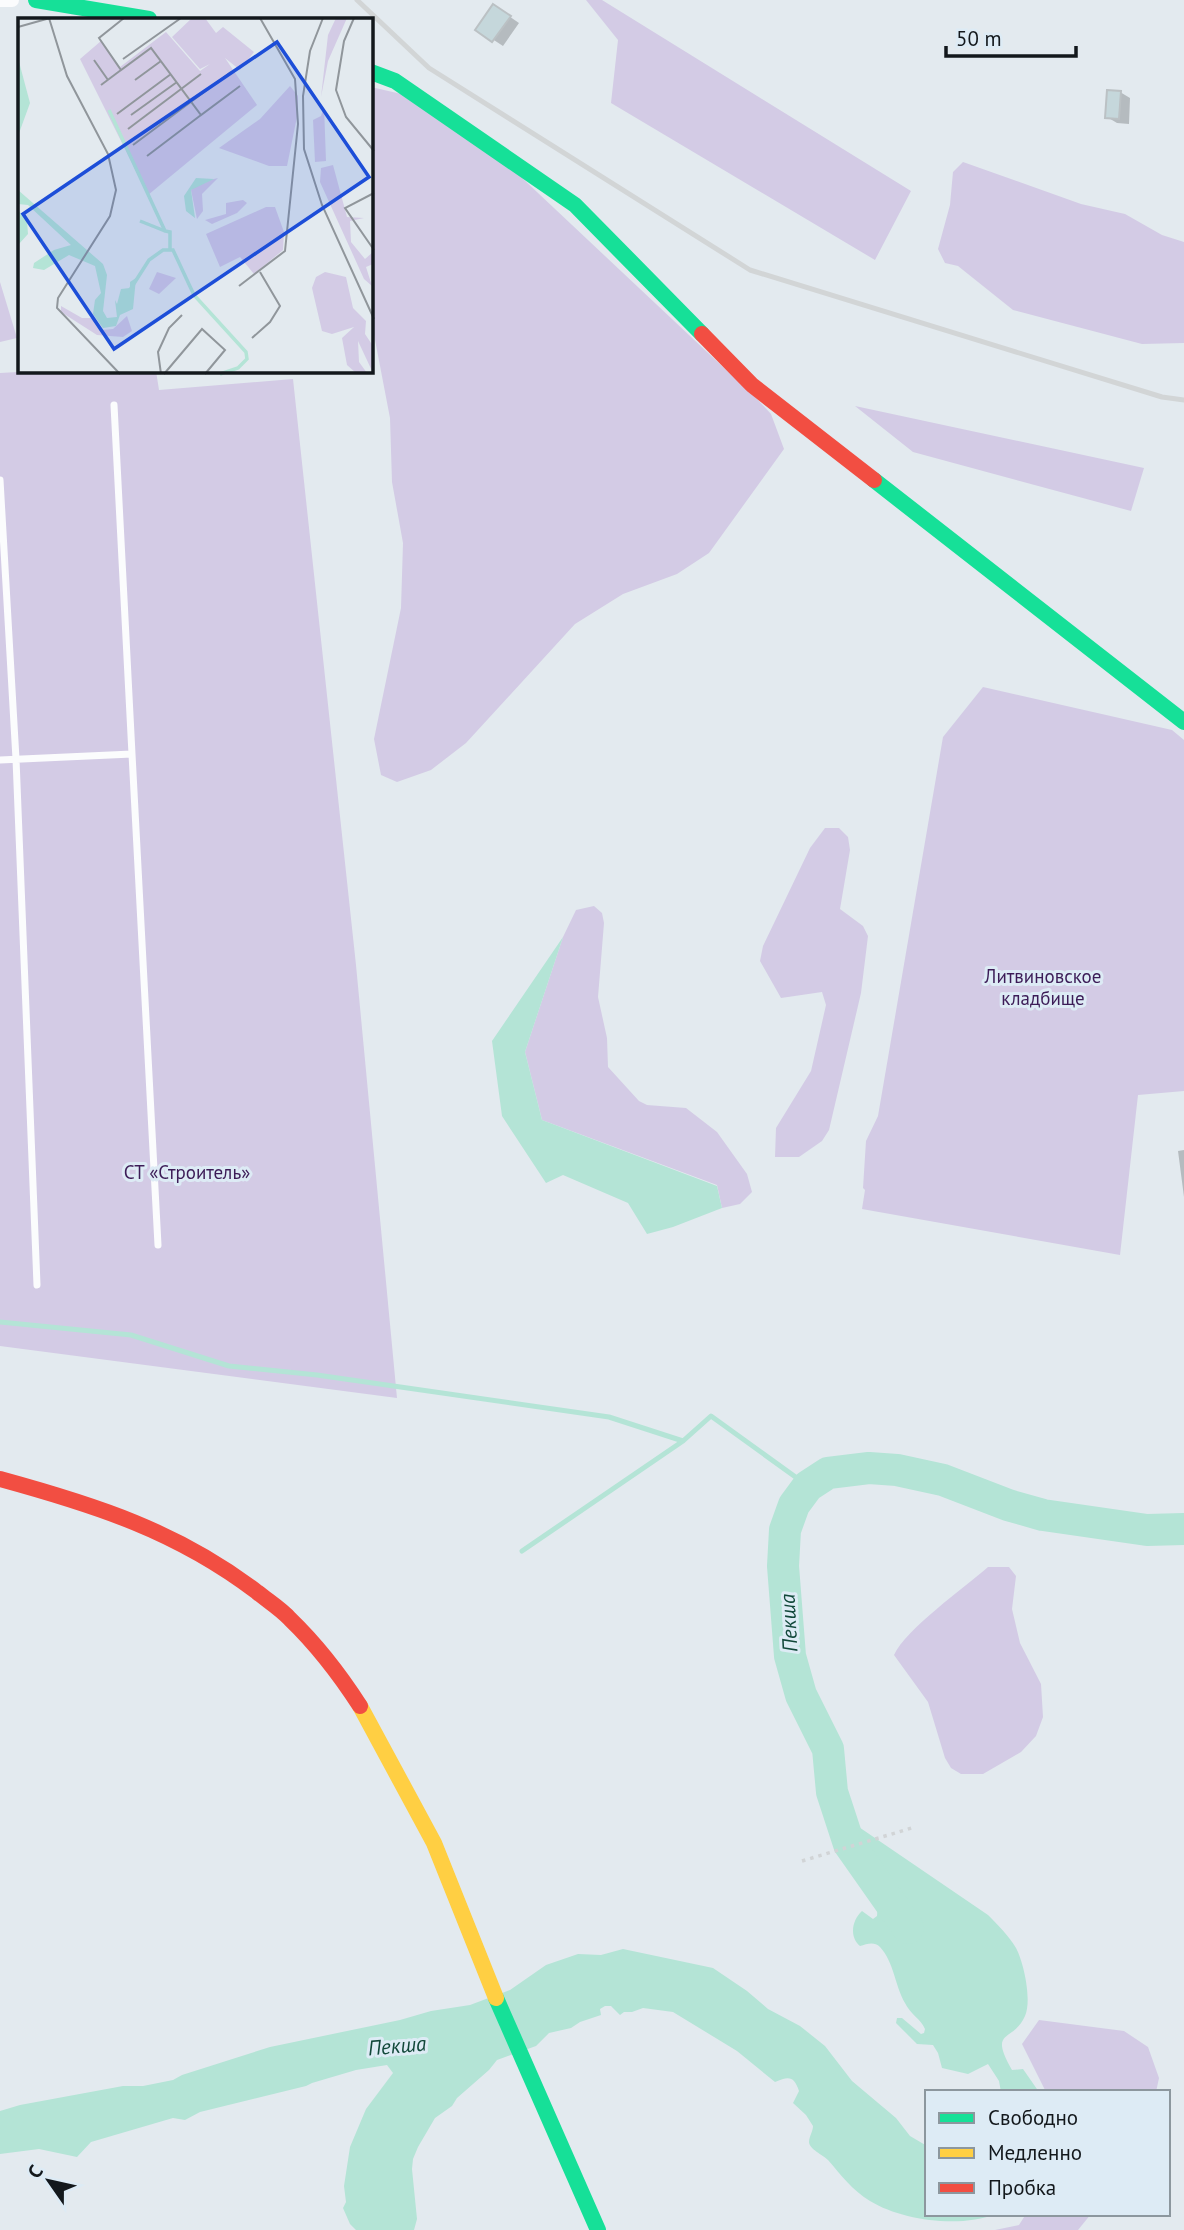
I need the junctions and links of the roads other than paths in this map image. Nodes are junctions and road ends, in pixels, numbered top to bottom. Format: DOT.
graph roads {
  1 [pos="0,0"];
  2 [pos="12,0"];
  3 [pos="36,0"];
  4 [pos="143,18"];
  5 [pos="373,73"];
  6 [pos="114,405"];
  7 [pos="0,480"];
  8 [pos="1184,722"];
  9 [pos="132,754"];
  10 [pos="16,759"];
  11 [pos="0,760"];
  12 [pos="158,1245"];
  13 [pos="37,1285"];
  14 [pos="0,1479"];
  15 [pos="598,2230"];
  1 -- 2 [label="street"];
  3 -- 4 [label="street"];
  5 -- 8 [label="street"];
  6 -- 9 [label="lane"];
  7 -- 10 [label="lane"];
  9 -- 10 [label="lane"];
  9 -- 12 [label="lane"];
  10 -- 11 [label="lane"];
  10 -- 13 [label="lane"];
  14 -- 15 [label="street"];
}
